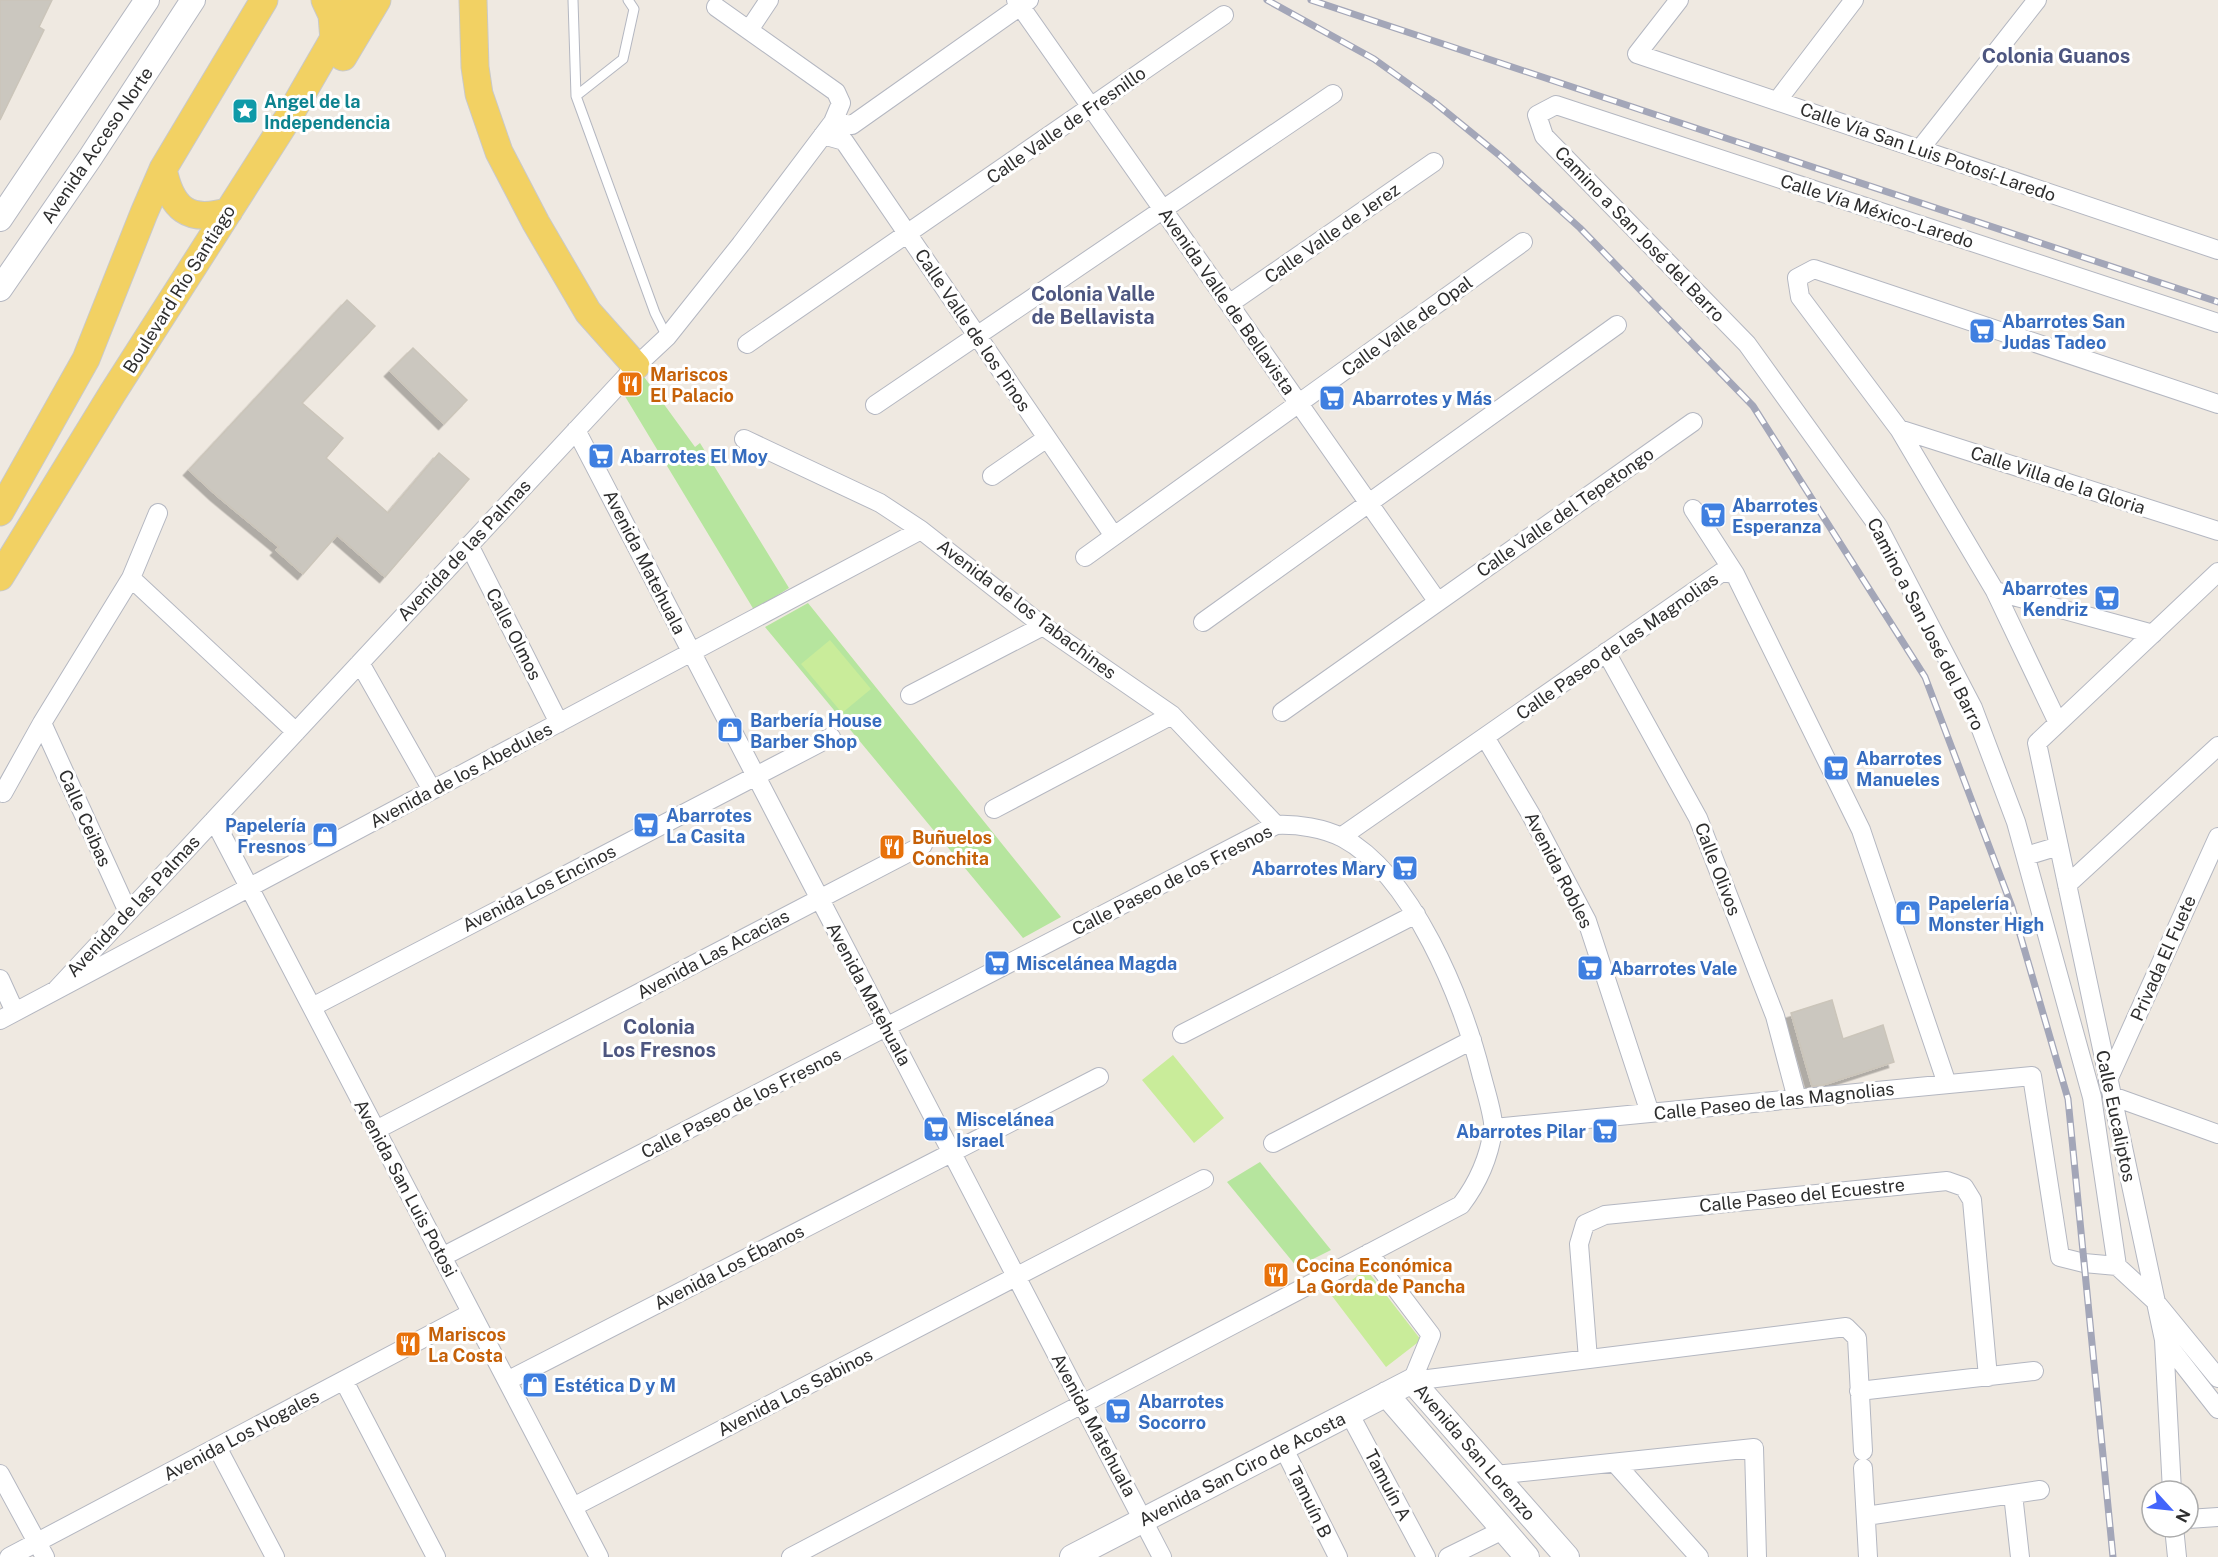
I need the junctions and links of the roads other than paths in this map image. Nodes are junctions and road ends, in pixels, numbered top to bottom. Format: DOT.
graph roads {
  1 [pos="147,0"];
  2 [pos="193,0"];
  3 [pos="264,0"];
  4 [pos="325,0"];
  5 [pos="356,0"];
  6 [pos="377,0"];
  7 [pos="473,0"];
  8 [pos="487,0"];
  9 [pos="573,0"];
  10 [pos="628,0"];
  11 [pos="769,0"];
  12 [pos="1679,0"];
  13 [pos="1854,0"];
  14 [pos="2037,0"];
  15 [pos="1022,2"];
  16 [pos="716,7"];
  17 [pos="1224,15"];
  18 [pos="749,30"];
  19 [pos="334,40"];
  20 [pos="1333,94"];
  21 [pos="576,96"];
  22 [pos="1777,101"];
  23 [pos="1091,107"];
  24 [pos="1537,115"];
  25 [pos="288,118"];
  26 [pos="828,129"];
  27 [pos="848,133"];
  28 [pos="1920,149"];
  29 [pos="1434,162"];
  30 [pos="163,169"];
  31 [pos="1163,210"];
  32 [pos="229,211"];
  33 [pos="0,219"];
  34 [pos="907,234"];
  35 [pos="1523,242"];
  36 [pos="2218,250"];
  37 [pos="0,289"];
  38 [pos="1229,304"];
  39 [pos="2218,323"];
  40 [pos="1617,325"];
  41 [pos="977,335"];
  42 [pos="747,344"];
  43 [pos="651,353"];
  44 [pos="1299,403"];
  45 [pos="2218,404"];
  46 [pos="875,405"];
  47 [pos="1693,422"];
  48 [pos="1899,429"];
  49 [pos="576,430"];
  50 [pos="1047,438"];
  51 [pos="744,439"];
  52 [pos="992,476"];
  53 [pos="1369,503"];
  54 [pos="1693,509"];
  55 [pos="0,512"];
  56 [pos="158,513"];
  57 [pos="921,530"];
  58 [pos="2218,531"];
  59 [pos="1114,536"];
  60 [pos="469,546"];
  61 [pos="1085,557"];
  62 [pos="2218,572"];
  63 [pos="1735,574"];
  64 [pos="0,577"];
  65 [pos="132,578"];
  66 [pos="1995,591"];
  67 [pos="1438,602"];
  68 [pos="1203,622"];
  69 [pos="1043,626"];
  70 [pos="2153,634"];
  71 [pos="691,652"];
  72 [pos="1606,652"];
  73 [pos="360,663"];
  74 [pos="910,695"];
  75 [pos="1282,712"];
  76 [pos="1172,716"];
  77 [pos="42,723"];
  78 [pos="559,723"];
  79 [pos="2058,723"];
  80 [pos="296,732"];
  81 [pos="831,736"];
  82 [pos="1485,737"];
  83 [pos="2218,746"];
  84 [pos="756,776"];
  85 [pos="432,790"];
  86 [pos="3,793"];
  87 [pos="994,808"];
  88 [pos="214,820"];
  89 [pos="1276,825"];
  90 [pos="1341,837"];
  91 [pos="2218,837"];
  92 [pos="923,845"];
  93 [pos="2059,846"];
  94 [pos="2026,856"];
  95 [pos="2067,885"];
  96 [pos="249,888"];
  97 [pos="820,899"];
  98 [pos="128,912"];
  99 [pos="1416,914"];
  100 [pos="0,979"];
  101 [pos="57,989"];
  102 [pos="312,1007"];
  103 [pos="8,1016"];
  104 [pos="886,1027"];
  105 [pos="1182,1034"];
  106 [pos="1472,1040"];
  107 [pos="1099,1077"];
  108 [pos="1947,1084"];
  109 [pos="2110,1088"];
  110 [pos="1797,1099"];
  111 [pos="1650,1113"];
  112 [pos="1494,1128"];
  113 [pos="376,1130"];
  114 [pos="2218,1134"];
  115 [pos="1273,1143"];
  116 [pos="952,1152"];
  117 [pos="1204,1179"];
  118 [pos="1369,1253"];
  119 [pos="442,1257"];
  120 [pos="2116,1266"];
  121 [pos="1016,1276"];
  122 [pos="2155,1301"];
  123 [pos="471,1313"];
  124 [pos="2164,1340"];
  125 [pos="1588,1359"];
  126 [pos="2034,1371"];
  127 [pos="1988,1377"];
  128 [pos="2218,1378"];
  129 [pos="344,1381"];
  130 [pos="507,1381"];
  131 [pos="1412,1381"];
  132 [pos="1859,1391"];
  133 [pos="1386,1394"];
  134 [pos="1083,1404"];
  135 [pos="2218,1409"];
  136 [pos="1349,1413"];
  137 [pos="217,1447"];
  138 [pos="1283,1447"];
  139 [pos="1615,1463"];
  140 [pos="0,1474"];
  141 [pos="1495,1475"];
  142 [pos="2171,1479"];
  143 [pos="2040,1490"];
  144 [pos="2013,1494"];
  145 [pos="573,1507"];
  146 [pos="1866,1516"];
  147 [pos="2218,1517"];
  148 [pos="2200,1518"];
  149 [pos="1534,1519"];
  150 [pos="1143,1520"];
  151 [pos="2175,1539"];
  152 [pos="1509,1542"];
  153 [pos="41,1550"];
  154 [pos="1557,1553"];
  155 [pos="9,1557"];
  156 [pos="275,1557"];
  157 [pos="436,1557"];
  158 [pos="599,1557"];
  159 [pos="791,1557"];
  160 [pos="1072,1557"];
  161 [pos="1162,1557"];
  162 [pos="1338,1557"];
  163 [pos="1426,1557"];
  164 [pos="1448,1557"];
  165 [pos="1527,1557"];
  166 [pos="1699,1557"];
  167 [pos="1757,1557"];
  168 [pos="1868,1557"];
  169 [pos="2020,1557"];
  170 [pos="2177,1557"];
  1 -- 33 [label="street"];
  2 -- 37 [label="street, Avenida Acceso Norte"];
  3 -- 30 [label="main road"];
  4 -- 19 [label="main road"];
  5 -- 19 [label="main road, Boulevard Río Santiago"];
  6 -- 25 [label="main road"];
  7 -- 43 [label="main road"];
  8 -- 43 [label="main road"];
  9 -- 21 [label="lane"];
  10 -- 21 [label="lane"];
  11 -- 18 [label="street"];
  12 -- 22 [label="street, Calle Vía San Luis Potosí-Laredo"];
  13 -- 22 [label="street"];
  14 -- 28 [label="street"];
  15 -- 23 [label="street, Avenida Valle de Bellavista"];
  15 -- 27 [label="street"];
  16 -- 18 [label="street"];
  17 -- 23 [label="street, Calle Valle de Fresnillo"];
  18 -- 26 [label="street, Avenida de las Palmas"];
  19 -- 25 [label="main road, Boulevard Río Santiago"];
  20 -- 31 [label="street"];
  21 -- 43 [label="lane"];
  22 -- 28 [label="street, Calle Vía San Luis Potosí-Laredo"];
  23 -- 31 [label="street, Avenida Valle de Bellavista"];
  23 -- 34 [label="street, Calle Valle de Fresnillo"];
  24 -- 39 [label="street, Calle Vía México-Laredo"];
  24 -- 94 [label="street, Camino a San José del Barro"];
  25 -- 32 [label="main road, Boulevard Río Santiago"];
  26 -- 27 [label="street"];
  26 -- 43 [label="street, Avenida de las Palmas"];
  27 -- 34 [label="street, Calle Valle de los Pinos"];
  28 -- 36 [label="street, Calle Vía San Luis Potosí-Laredo"];
  29 -- 38 [label="street, Calle Valle de Jerez"];
  30 -- 32 [label="main road"];
  30 -- 55 [label="main road"];
  31 -- 38 [label="street, Avenida Valle de Bellavista"];
  31 -- 41 [label="street"];
  32 -- 64 [label="main road, Boulevard Río Santiago"];
  34 -- 41 [label="street, Calle Valle de los Pinos"];
  34 -- 42 [label="street, Calle Valle de Fresnillo"];
  35 -- 44 [label="street, Calle Valle de Opal"];
  38 -- 44 [label="street, Avenida Valle de Bellavista"];
  40 -- 53 [label="street"];
  41 -- 46 [label="street"];
  41 -- 50 [label="street, Calle Valle de los Pinos"];
  43 -- 49 [label="street, Avenida de las Palmas"];
  44 -- 53 [label="street, Avenida Valle de Bellavista"];
  44 -- 59 [label="street, Calle Valle de Opal"];
  45 -- 48 [label="street"];
  47 -- 67 [label="street, Calle Valle del Tepetongo"];
  48 -- 58 [label="street, Calle Villa de la Gloria"];
  48 -- 66 [label="street"];
  49 -- 60 [label="street, Avenida de las Palmas"];
  49 -- 71 [label="street, Avenida Matehuala"];
  50 -- 52 [label="street"];
  50 -- 59 [label="street, Calle Valle de los Pinos"];
  51 -- 57 [label="street, Avenida de los Tabachines"];
  53 -- 67 [label="street, Avenida Valle de Bellavista"];
  53 -- 68 [label="street"];
  54 -- 63 [label="street"];
  56 -- 65 [label="street"];
  57 -- 69 [label="street, Avenida de los Tabachines"];
  57 -- 71 [label="street, Avenida de los Abedules"];
  59 -- 61 [label="street, Calle Valle de Opal"];
  60 -- 73 [label="street, Avenida de las Palmas"];
  60 -- 78 [label="street, Calle Olmos"];
  62 -- 70 [label="street"];
  63 -- 72 [label="street, Calle Paseo de las Magnolias"];
  63 -- 108 [label="street, Calle Paseo de las Magnolias"];
  65 -- 77 [label="street"];
  65 -- 80 [label="street"];
  66 -- 70 [label="street"];
  66 -- 79 [label="street"];
  67 -- 75 [label="street, Calle Valle del Tepetongo"];
  69 -- 74 [label="street"];
  69 -- 76 [label="street, Avenida de los Tabachines"];
  70 -- 79 [label="street"];
  71 -- 78 [label="street, Avenida de los Abedules"];
  71 -- 84 [label="street, Avenida Matehuala"];
  72 -- 82 [label="street, Calle Paseo de las Magnolias"];
  72 -- 110 [label="street, Calle Olivos"];
  73 -- 80 [label="street, Avenida de las Palmas"];
  73 -- 85 [label="street"];
  76 -- 87 [label="street"];
  76 -- 89 [label="street, Avenida de los Tabachines"];
  77 -- 86 [label="street"];
  77 -- 98 [label="street, Calle Ceibas"];
  78 -- 85 [label="street, Avenida de los Abedules"];
  79 -- 93 [label="street, Calle Eucaliptos"];
  80 -- 88 [label="street, Avenida de las Palmas"];
  81 -- 84 [label="street, Avenida Los Encinos"];
  82 -- 90 [label="street, Calle Paseo de las Magnolias"];
  82 -- 111 [label="street, Avenida Robles"];
  83 -- 95 [label="street"];
  84 -- 97 [label="street, Avenida Matehuala"];
  84 -- 102 [label="street, Avenida Los Encinos"];
  85 -- 96 [label="street, Avenida de los Abedules"];
  88 -- 96 [label="street, Avenida San Luis Potosi"];
  88 -- 98 [label="street, Avenida de las Palmas"];
  89 -- 90 [label="street, Calle Paseo de los Fresnos"];
  89 -- 104 [label="street, Calle Paseo de los Fresnos"];
  90 -- 99 [label="street, Calle Paseo de los Fresnos"];
  91 -- 109 [label="street, Privada El Fuete"];
  92 -- 97 [label="street, Avenida Las Acacias"];
  93 -- 94 [label="street"];
  93 -- 95 [label="street, Calle Eucaliptos"];
  94 -- 120 [label="street, Camino a San José del Barro"];
  95 -- 109 [label="street, Calle Eucaliptos"];
  96 -- 101 [label="street, Avenida de los Abedules"];
  96 -- 102 [label="street, Avenida San Luis Potosi"];
  97 -- 104 [label="street, Avenida Matehuala"];
  97 -- 113 [label="street, Avenida Las Acacias"];
  98 -- 101 [label="street, Avenida de las Palmas"];
  99 -- 105 [label="street"];
  99 -- 106 [label="street, Calle Paseo de los Fresnos"];
  100 -- 103 [label="street"];
  101 -- 103 [label="street, Avenida de los Abedules"];
  102 -- 113 [label="street, Avenida San Luis Potosi"];
  104 -- 116 [label="street, Avenida Matehuala"];
  104 -- 119 [label="street, Calle Paseo de los Fresnos"];
  106 -- 112 [label="street, Calle Paseo de los Fresnos"];
  106 -- 115 [label="street"];
  107 -- 116 [label="street, Avenida Los Ébanos"];
  108 -- 110 [label="street, Calle Paseo de las Magnolias"];
  108 -- 120 [label="street, Calle Paseo de las Magnolias"];
  109 -- 114 [label="street"];
  109 -- 122 [label="street, Calle Eucaliptos"];
  110 -- 111 [label="street, Calle Paseo de las Magnolias"];
  111 -- 112 [label="street, Calle Paseo de las Magnolias"];
  112 -- 118 [label="street"];
  113 -- 119 [label="street, Avenida San Luis Potosi"];
  116 -- 121 [label="street, Avenida Matehuala"];
  116 -- 130 [label="street, Avenida Los Ébanos"];
  117 -- 121 [label="street, Avenida Los Sabinos"];
  118 -- 131 [label="street, Avenida San Lorenzo"];
  118 -- 134 [label="street"];
  119 -- 123 [label="street, Avenida San Luis Potosi"];
  120 -- 122 [label="street"];
  121 -- 134 [label="street, Avenida Matehuala"];
  121 -- 145 [label="street, Avenida Los Sabinos"];
  122 -- 124 [label="street, Calle Eucaliptos"];
  122 -- 128 [label="street"];
  123 -- 129 [label="street, Avenida Los Nogales"];
  123 -- 130 [label="street, Avenida San Luis Potosi"];
  124 -- 135 [label="street"];
  124 -- 142 [label="street, Calle Eucaliptos"];
  125 -- 127 [label="street, Calle Paseo del Ecuestre"];
  125 -- 131 [label="street"];
  125 -- 132 [label="street"];
  126 -- 127 [label="street"];
  127 -- 132 [label="street"];
  129 -- 137 [label="street, Avenida Los Nogales"];
  129 -- 157 [label="street"];
  130 -- 145 [label="street, Avenida San Luis Potosi"];
  131 -- 133 [label="street, Avenida San Ciro de Acosta"];
  131 -- 141 [label="street, Avenida San Lorenzo"];
  132 -- 146 [label="street"];
  133 -- 136 [label="street, Avenida San Ciro de Acosta"];
  133 -- 152 [label="street, Avenida San Lorenzo"];
  134 -- 150 [label="street, Avenida Matehuala"];
  134 -- 159 [label="street"];
  136 -- 138 [label="street, Avenida San Ciro de Acosta"];
  136 -- 163 [label="street, Tamuín A"];
  137 -- 153 [label="street, Avenida Los Nogales"];
  137 -- 156 [label="street"];
  138 -- 150 [label="street, Avenida San Ciro de Acosta"];
  138 -- 162 [label="street, Tamuín B"];
  139 -- 141 [label="street"];
  139 -- 166 [label="street"];
  139 -- 167 [label="street"];
  140 -- 153 [label="street"];
  141 -- 149 [label="street, Avenida San Lorenzo"];
  143 -- 144 [label="street"];
  144 -- 146 [label="street"];
  144 -- 169 [label="street"];
  145 -- 158 [label="street, Avenida San Luis Potosi"];
  146 -- 168 [label="street"];
  147 -- 148 [label="street"];
  149 -- 152 [label="street"];
  149 -- 154 [label="street, Avenida San Lorenzo"];
  150 -- 160 [label="street, Avenida San Ciro de Acosta"];
  150 -- 161 [label="street, Avenida Matehuala"];
  151 -- 170 [label="street"];
  152 -- 164 [label="street"];
  152 -- 165 [label="street, Avenida San Lorenzo"];
  153 -- 155 [label="street, Avenida Los Nogales"];
}
